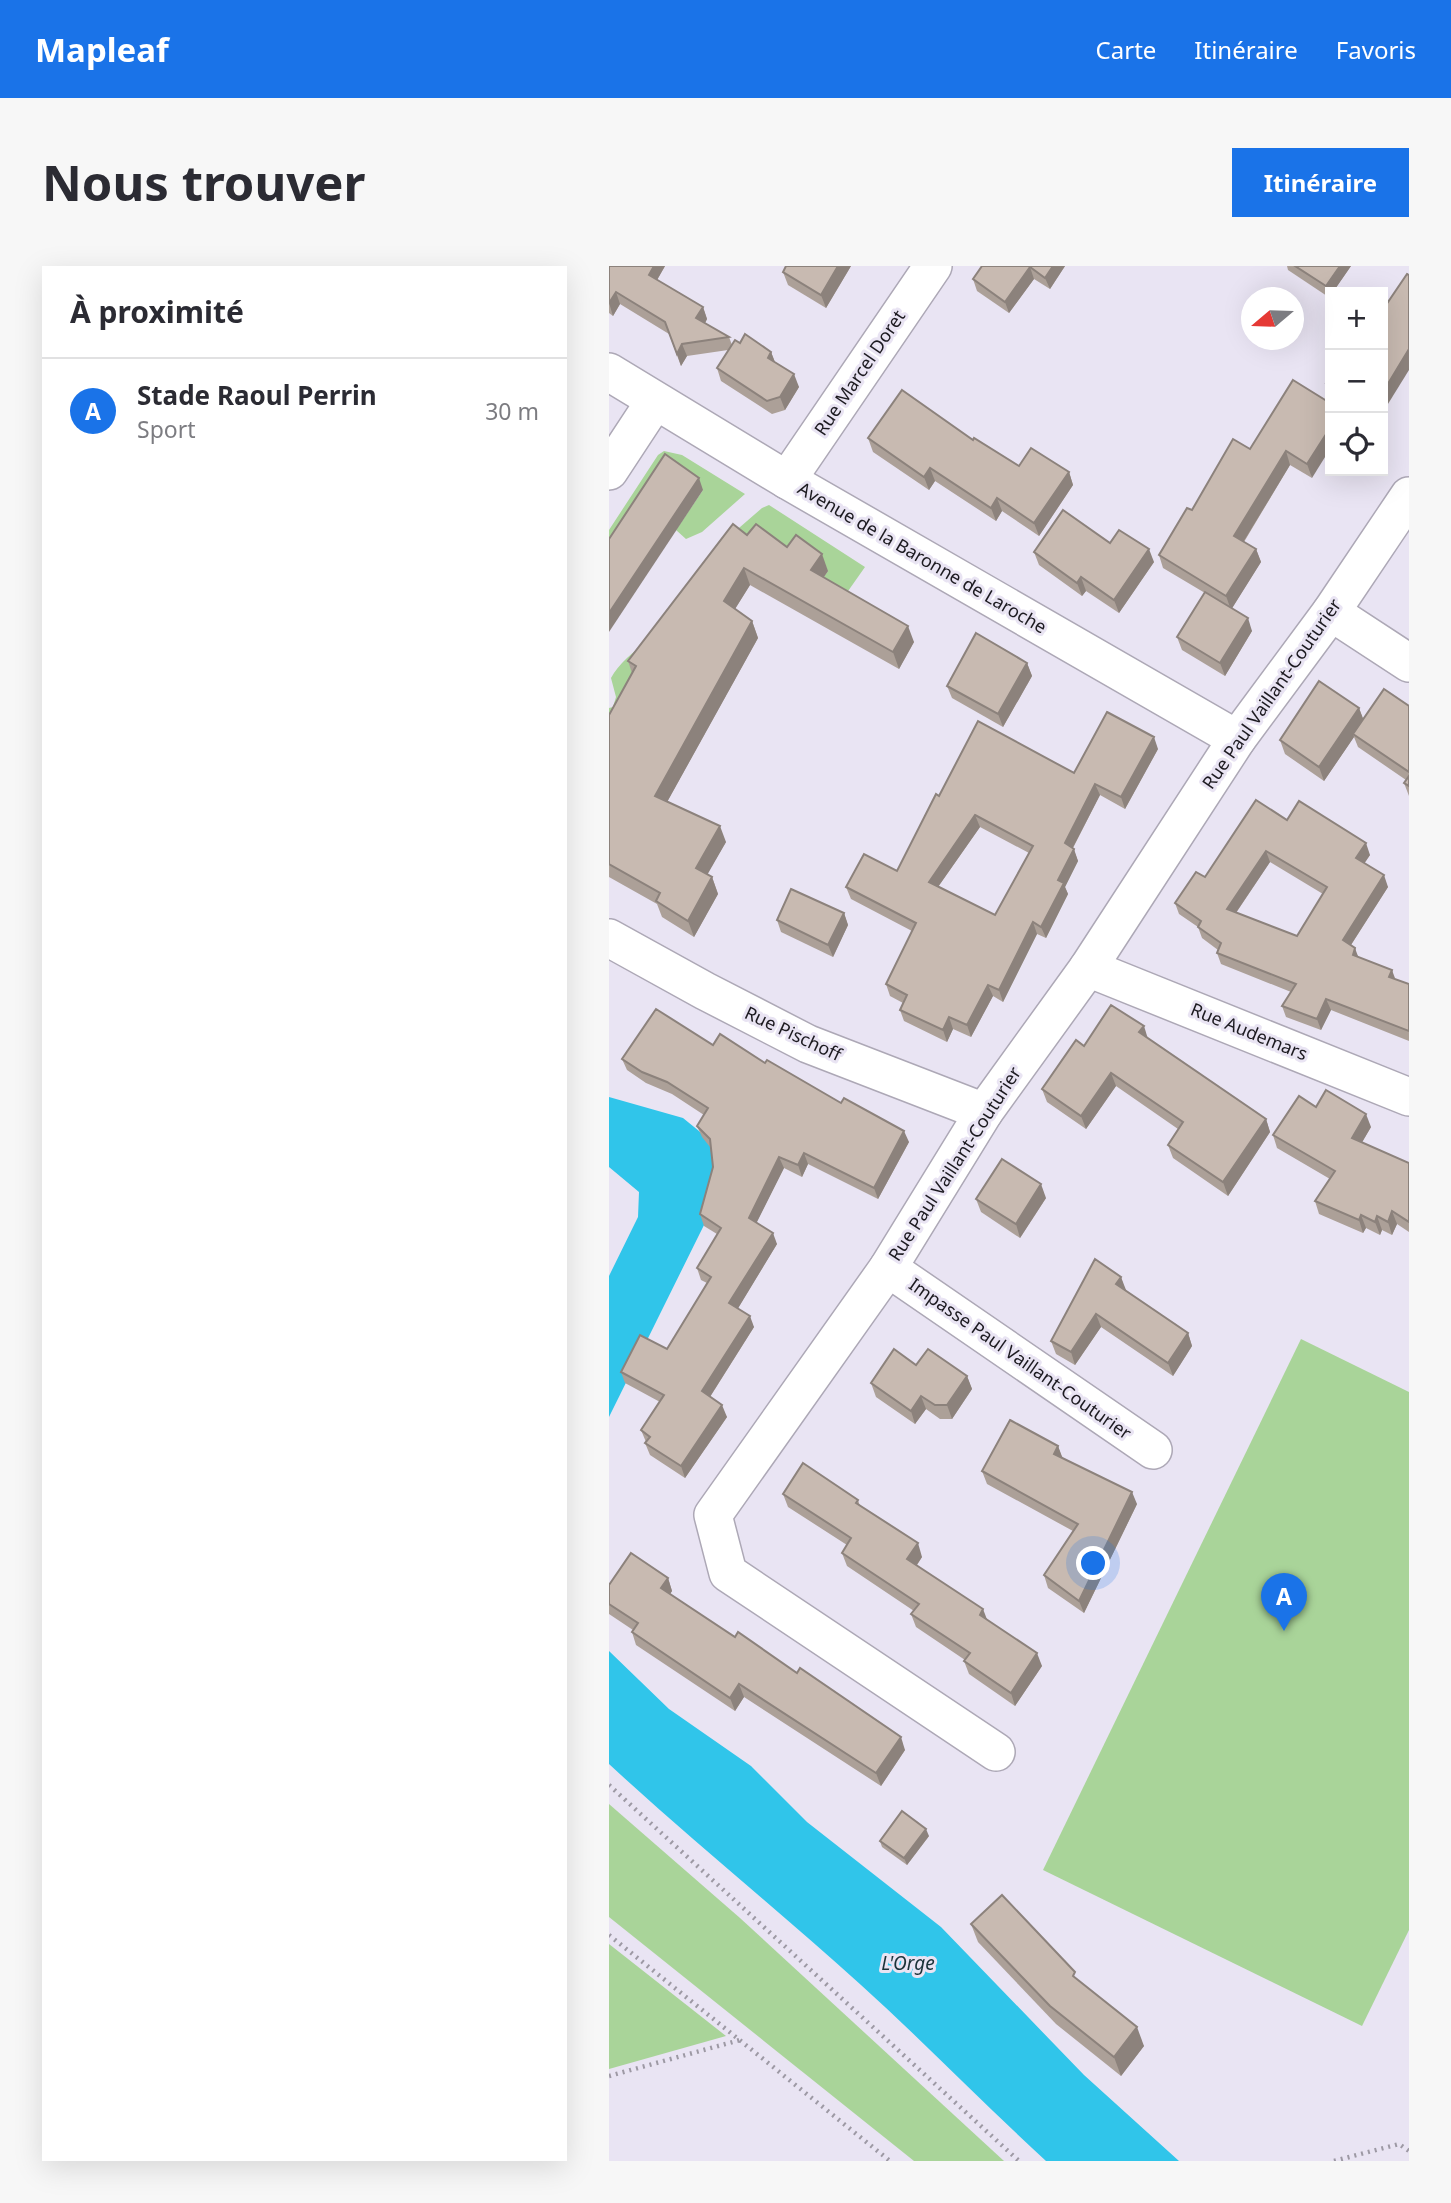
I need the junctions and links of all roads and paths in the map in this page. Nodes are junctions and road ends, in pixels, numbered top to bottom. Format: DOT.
graph roads {
  1 [pos="933,266"];
  2 [pos="609,372"];
  3 [pos="655,401"];
  4 [pos="609,471"];
  5 [pos="787,480"];
  6 [pos="1409,496"];
  7 [pos="1331,612"];
  8 [pos="1409,663"];
  9 [pos="1237,738"];
  10 [pos="609,938"];
  11 [pos="1088,968"];
  12 [pos="1409,1097"];
  13 [pos="984,1112"];
  14 [pos="888,1268"];
  15 [pos="1153,1450"];
  16 [pos="996,1752"];
  17 [pos="609,1785"];
  18 [pos="609,1935"];
  19 [pos="741,2040"];
  20 [pos="609,2076"];
  21 [pos="1409,2151"];
  22 [pos="890,2161"];
  23 [pos="1019,2161"];
  24 [pos="1334,2161"];
  1 -- 5 [label="street, Rue Marcel Doret"];
  2 -- 3 [label="street, Avenue de la Baronne de Laroche"];
  3 -- 4 [label="street"];
  3 -- 5 [label="street, Avenue de la Baronne de Laroche"];
  5 -- 9 [label="street, Avenue de la Baronne de Laroche"];
  6 -- 7 [label="street, Rue Paul Vaillant-Couturier"];
  7 -- 8 [label="street"];
  7 -- 9 [label="street, Rue Paul Vaillant-Couturier"];
  9 -- 11 [label="street, Rue Paul Vaillant-Couturier"];
  10 -- 13 [label="street, Rue Pischoff"];
  11 -- 12 [label="street, Rue Audemars"];
  11 -- 13 [label="street, Rue Paul Vaillant-Couturier"];
  13 -- 14 [label="street, Rue Paul Vaillant-Couturier"];
  14 -- 15 [label="street, Impasse Paul Vaillant-Couturier"];
  14 -- 16 [label="street, Rue Paul Vaillant-Couturier"];
  17 -- 23 [label="path"];
  18 -- 19 [label="path"];
  19 -- 20 [label="path"];
  19 -- 22 [label="path"];
  21 -- 24 [label="path"];
}
